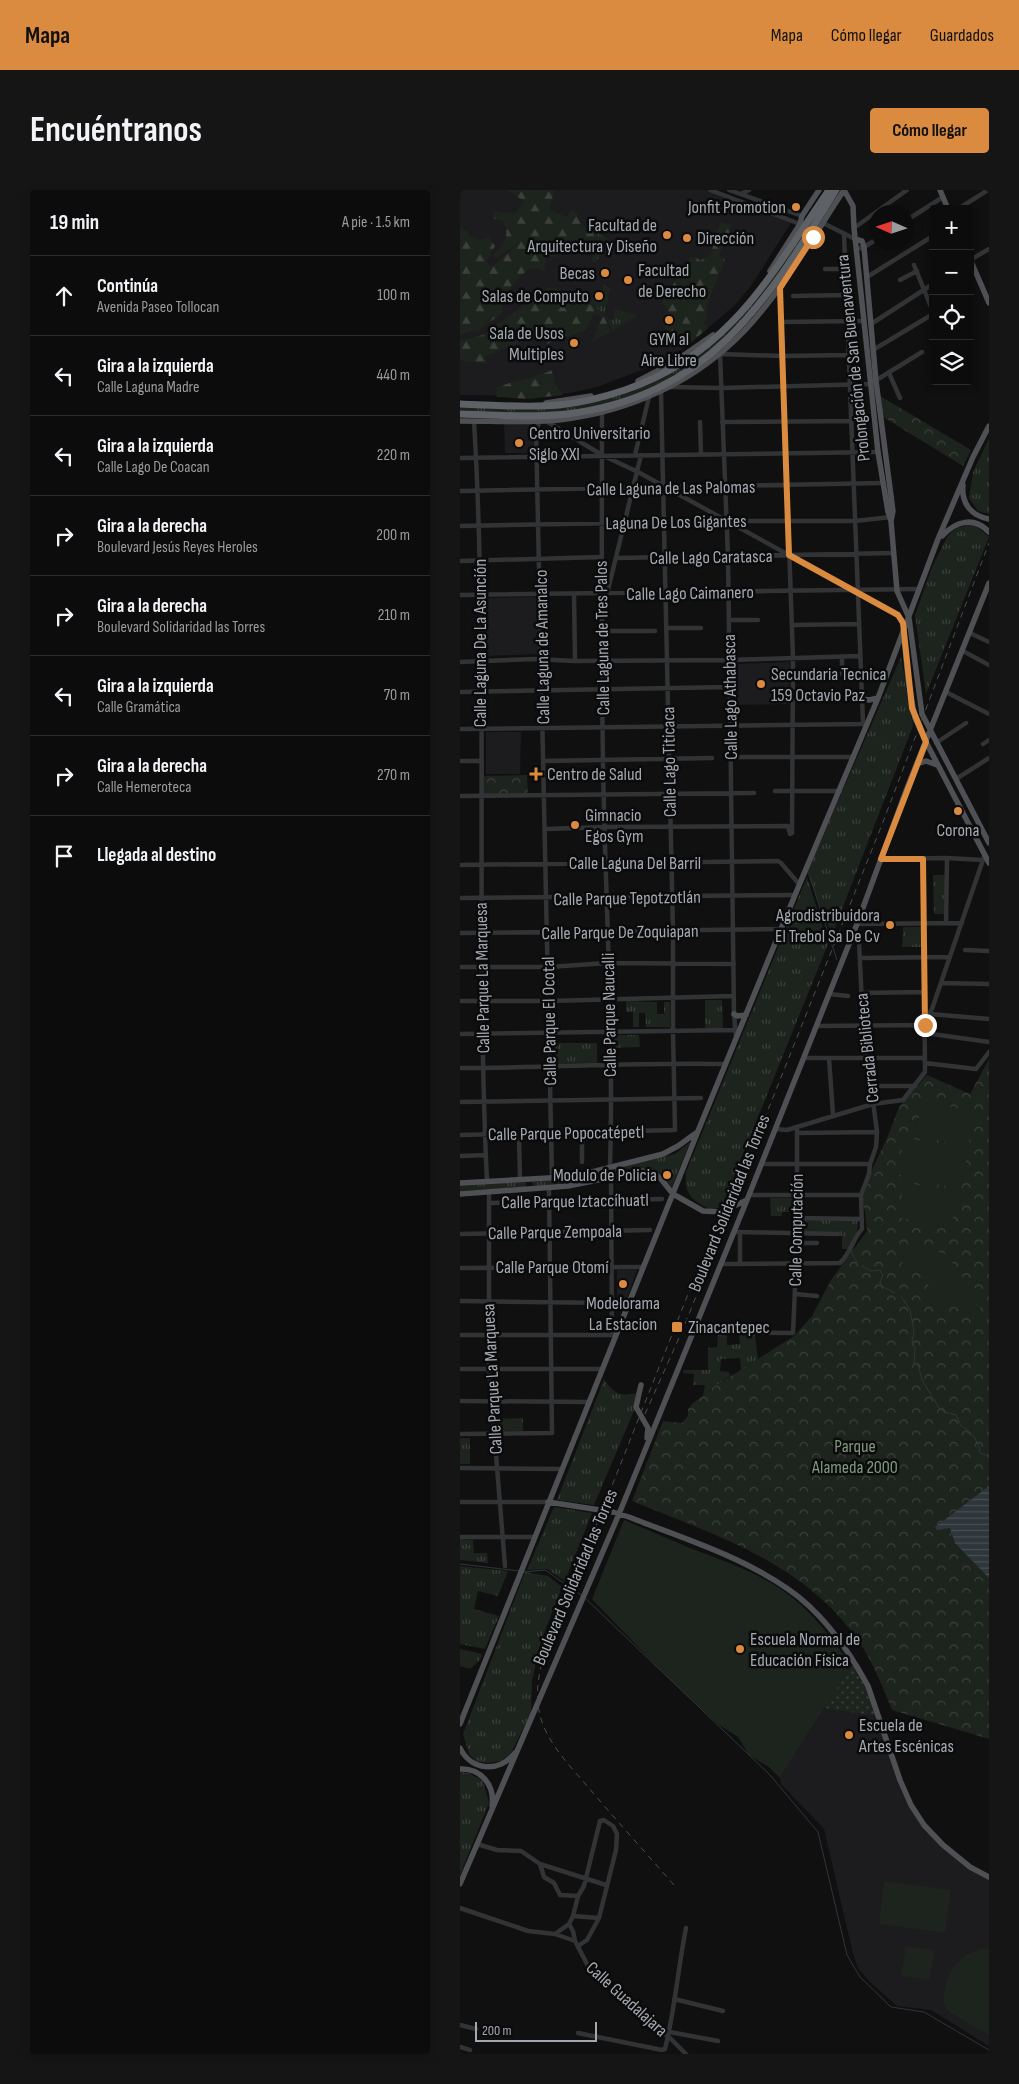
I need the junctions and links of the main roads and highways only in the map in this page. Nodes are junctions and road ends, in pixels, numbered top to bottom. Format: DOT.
graph roads {
  1 [pos="820,190"];
  2 [pos="829,190"];
  3 [pos="836,190"];
  4 [pos="844,190"];
  5 [pos="940,190"];
  6 [pos="946,205"];
  7 [pos="855,239"];
  8 [pos="803,248"];
  9 [pos="974,269"];
  10 [pos="989,303"];
  11 [pos="735,317"];
  12 [pos="746,325"];
  13 [pos="873,382"];
  14 [pos="460,402"];
  15 [pos="460,414"];
  16 [pos="565,416"];
  17 [pos="460,421"];
  18 [pos="989,426"];
  19 [pos="963,480"];
  20 [pos="891,518"];
  21 [pos="989,519"];
  22 [pos="989,532"];
  23 [pos="938,539"];
  24 [pos="989,583"];
  25 [pos="986,597"];
  26 [pos="909,618"];
  27 [pos="904,634"];
  28 [pos="878,698"];
  29 [pos="862,699"];
  30 [pos="930,731"];
  31 [pos="926,742"];
  32 [pos="917,764"];
  33 [pos="937,764"];
  34 [pos="986,832"];
  35 [pos="989,843"];
  36 [pos="989,863"];
  37 [pos="734,1014"];
  38 [pos="746,1015"];
  39 [pos="698,1131"];
  40 [pos="610,1166"];
  41 [pos="611,1177"];
  42 [pos="529,1179"];
  43 [pos="460,1183"];
  44 [pos="530,1190"];
  45 [pos="460,1194"];
  46 [pos="673,1194"];
  47 [pos="748,1197"];
  48 [pos="641,1385"];
  49 [pos="646,1446"];
  50 [pos="548,1502"];
  51 [pos="622,1506"];
  52 [pos="619,1514"];
  53 [pos="629,1517"];
  54 [pos="464,1705"];
  55 [pos="460,1724"];
  56 [pos="521,1743"];
  57 [pos="460,1748"];
  58 [pos="460,1769"];
  59 [pos="490,1813"];
  60 [pos="989,1878"];
  61 [pos="460,1884"];
  1 -- 11 [label="main road"];
  2 -- 11 [label="highway"];
  3 -- 8 [label="highway"];
  4 -- 7 [label="main road"];
  4 -- 8 [label="main road"];
  5 -- 6 [label="main road"];
  7 -- 13 [label="main road, Prolongación de San Buenaventura"];
  7 -- 13 [label="main road, Prolongación de San Buenaventura"];
  8 -- 12 [label="highway"];
  8 -- 12 [label="main road"];
  9 -- 10 [label="main road"];
  11 -- 14 [label="highway"];
  12 -- 16 [label="highway"];
  12 -- 16 [label="main road"];
  13 -- 20 [label="main road, Prolongación de San Buenaventura"];
  13 -- 20 [label="main road, Prolongación de San Buenaventura"];
  15 -- 16 [label="highway"];
  16 -- 17 [label="main road"];
  18 -- 19 [label="main road"];
  19 -- 21 [label="main road"];
  19 -- 23 [label="main road"];
  20 -- 26 [label="main road, Prolongación de San Buenaventura"];
  22 -- 23 [label="main road"];
  23 -- 26 [label="main road"];
  24 -- 25 [label="main road, Boulevard Solidaridad las Torres"];
  25 -- 30 [label="main road, Boulevard Solidaridad las Torres"];
  26 -- 27 [label="main road"];
  26 -- 30 [label="main road"];
  27 -- 28 [label="main road"];
  27 -- 31 [label="main road"];
  28 -- 29 [label="main road"];
  28 -- 38 [label="main road"];
  30 -- 31 [label="main road, Boulevard Solidaridad las Torres"];
  30 -- 34 [label="main road"];
  31 -- 32 [label="main road, Boulevard Solidaridad las Torres"];
  31 -- 33 [label="main road"];
  32 -- 33 [label="main road"];
  32 -- 47 [label="main road, Boulevard Solidaridad las Torres"];
  33 -- 36 [label="main road"];
  34 -- 35 [label="main road"];
  37 -- 38 [label="main road"];
  38 -- 39 [label="main road"];
  39 -- 40 [label="main road"];
  39 -- 46 [label="main road"];
  40 -- 41 [label="main road"];
  40 -- 42 [label="main road"];
  41 -- 44 [label="main road"];
  41 -- 46 [label="main road"];
  42 -- 43 [label="main road"];
  42 -- 44 [label="main road"];
  44 -- 45 [label="main road"];
  46 -- 47 [label="main road"];
  46 -- 50 [label="main road"];
  47 -- 49 [label="main road, Boulevard Solidaridad las Torres"];
  48 -- 49 [label="main road"];
  49 -- 51 [label="main road, Boulevard Solidaridad las Torres"];
  50 -- 52 [label="main road"];
  50 -- 54 [label="main road"];
  51 -- 52 [label="main road, Boulevard Solidaridad las Torres"];
  51 -- 53 [label="main road"];
  52 -- 53 [label="main road"];
  52 -- 56 [label="main road, Boulevard Solidaridad las Torres"];
  53 -- 60 [label="main road"];
  54 -- 55 [label="main road"];
  56 -- 57 [label="main road"];
  56 -- 59 [label="main road, Boulevard Solidaridad las Torres"];
  58 -- 59 [label="main road"];
  59 -- 61 [label="main road, Boulevard Solidaridad las Torres"];
}
